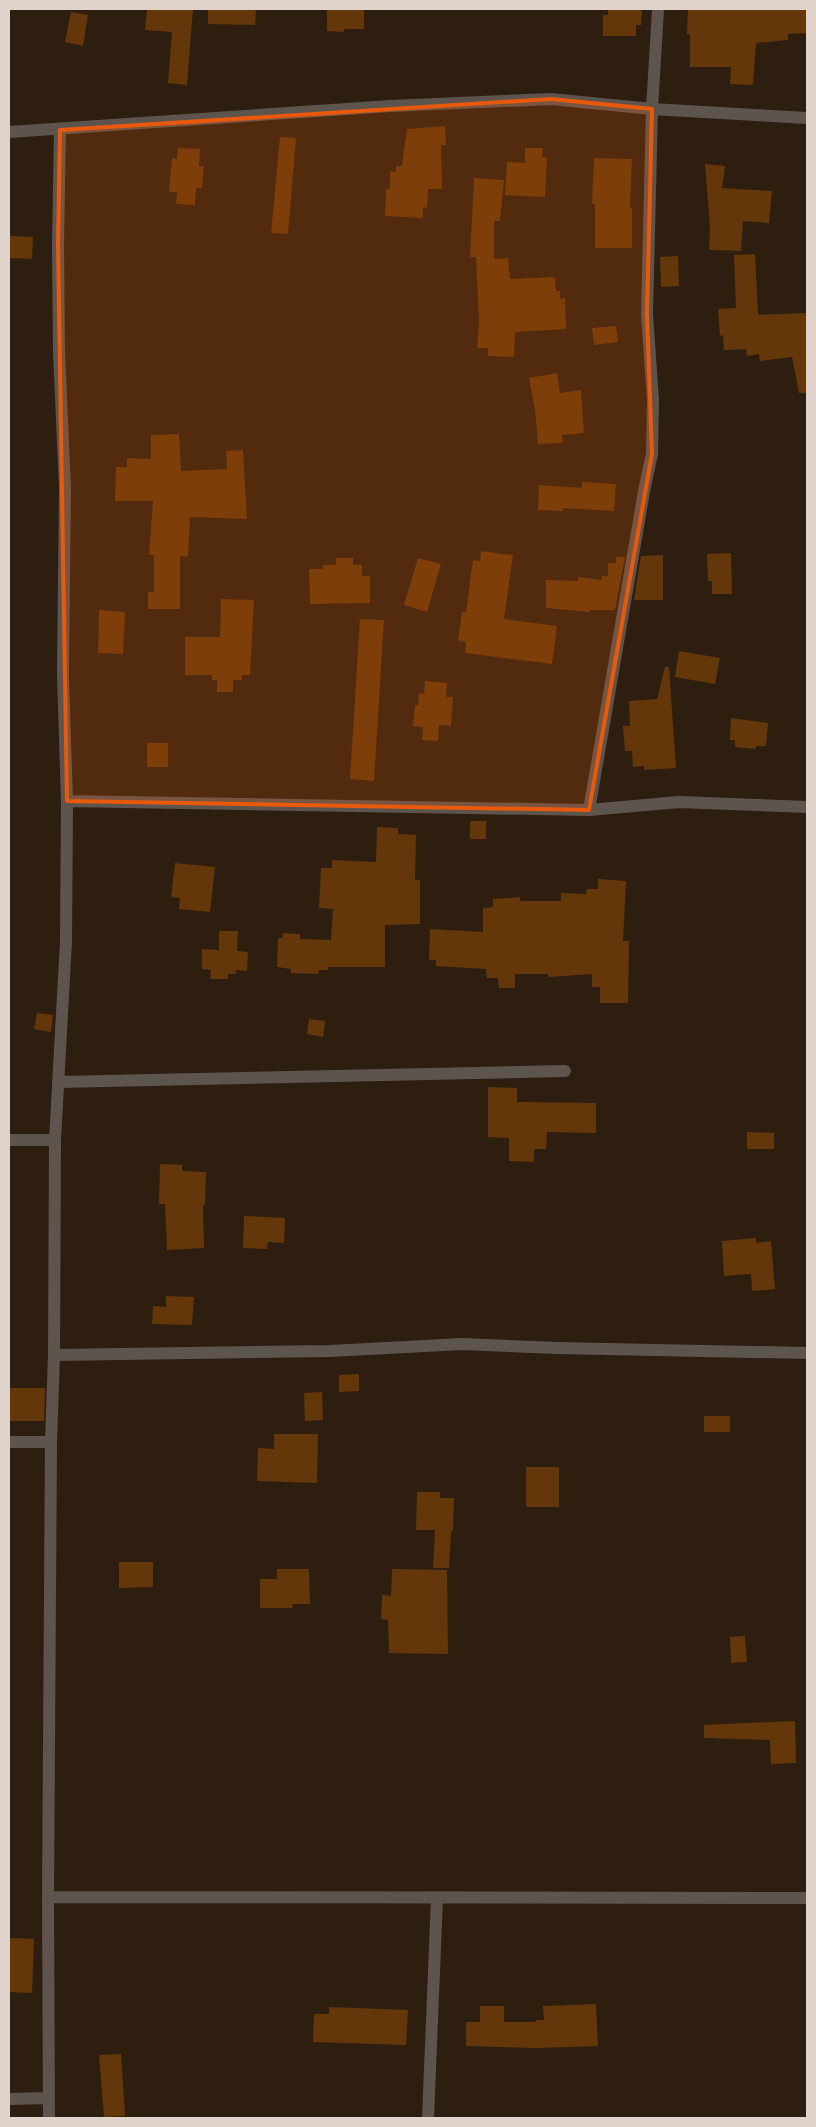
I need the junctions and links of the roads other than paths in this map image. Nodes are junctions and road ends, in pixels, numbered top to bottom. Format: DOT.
graph roads {
  1 [pos="658,9"];
  2 [pos="652,109"];
  3 [pos="807,118"];
  4 [pos="60,130"];
  5 [pos="9,132"];
  6 [pos="67,801"];
  7 [pos="807,807"];
  8 [pos="589,810"];
  9 [pos="565,1070"];
  10 [pos="58,1082"];
  11 [pos="9,1140"];
  12 [pos="55,1140"];
  13 [pos="807,1353"];
  14 [pos="54,1355"];
  15 [pos="9,1442"];
  16 [pos="51,1442"];
  17 [pos="48,1897"];
  18 [pos="437,1898"];
  19 [pos="807,1898"];
  20 [pos="49,2098"];
  21 [pos="9,2099"];
  22 [pos="49,2118"];
  23 [pos="428,2118"];
  1 -- 2 [label="street"];
  2 -- 3 [label="street"];
  2 -- 4 [label="street"];
  2 -- 8 [label="street"];
  4 -- 5 [label="street"];
  4 -- 6 [label="street"];
  6 -- 8 [label="street"];
  6 -- 10 [label="street"];
  7 -- 8 [label="street"];
  9 -- 10 [label="street"];
  10 -- 12 [label="street"];
  11 -- 12 [label="street"];
  12 -- 14 [label="street"];
  13 -- 14 [label="street"];
  14 -- 16 [label="street"];
  15 -- 16 [label="street"];
  16 -- 17 [label="street"];
  17 -- 18 [label="street"];
  17 -- 20 [label="street"];
  18 -- 19 [label="street"];
  18 -- 23 [label="street"];
  20 -- 21 [label="street"];
  20 -- 22 [label="street"];
}
